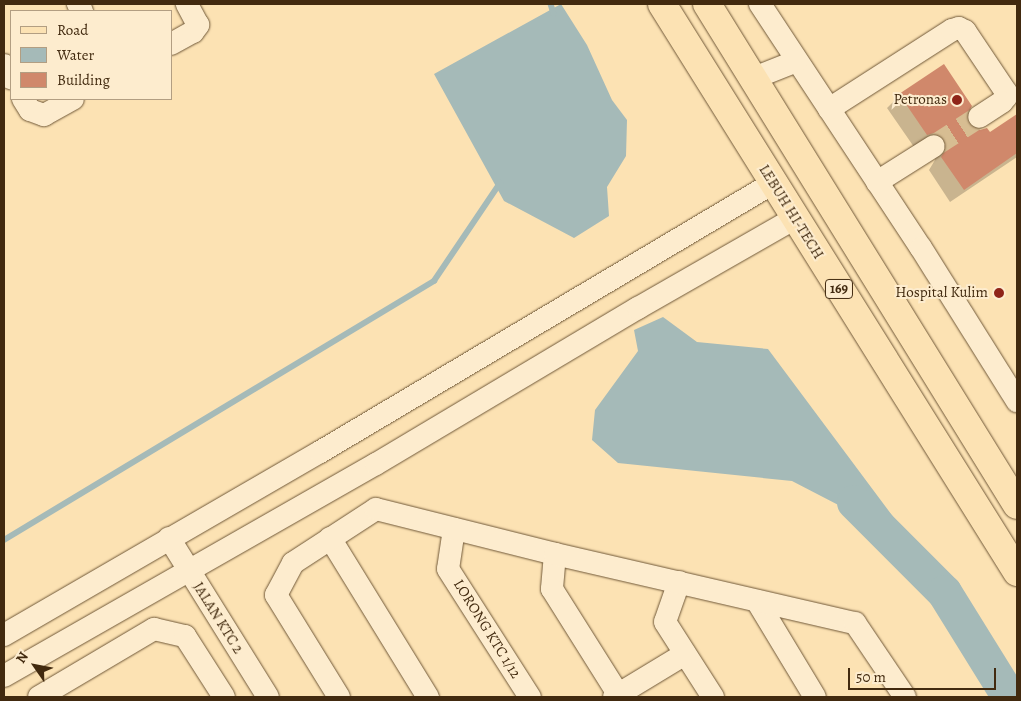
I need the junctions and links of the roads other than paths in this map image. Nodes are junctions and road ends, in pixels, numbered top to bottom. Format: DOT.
graph roads {
  1 [pos="188,4"];
  2 [pos="662,4"];
  3 [pos="707,4"];
  4 [pos="760,4"];
  5 [pos="172,43"];
  6 [pos="797,61"];
  7 [pos="4,64"];
  8 [pos="10,76"];
  9 [pos="754,78"];
  10 [pos="25,100"];
  11 [pos="71,100"];
  12 [pos="829,109"];
  13 [pos="979,117"];
  14 [pos="934,146"];
  15 [pos="877,182"];
  16 [pos="773,183"];
  17 [pos="795,218"];
  18 [pos="1017,401"];
  19 [pos="1017,506"];
  20 [pos="454,529"];
  21 [pos="169,538"];
  22 [pos="330,538"];
  23 [pos="555,554"];
  24 [pos="188,570"];
  25 [pos="1017,572"];
  26 [pos="679,582"];
  27 [pos="757,601"];
  28 [pos="4,635"];
  29 [pos="685,654"];
  30 [pos="4,676"];
  31 [pos="219,696"];
  32 [pos="618,696"];
  33 [pos="39,697"];
  34 [pos="268,697"];
  35 [pos="340,697"];
  36 [pos="428,697"];
  37 [pos="530,697"];
  38 [pos="713,697"];
  39 [pos="815,697"];
  40 [pos="905,697"];
  1 -- 5 [label="street"];
  2 -- 16 [label="main road, LEBUH HI-TECH / 169"];
  3 -- 9 [label="main road, 169"];
  4 -- 6 [label="street"];
  6 -- 9 [label="street"];
  6 -- 12 [label="street"];
  7 -- 8 [label="street"];
  9 -- 19 [label="main road, 169"];
  10 -- 11 [label="street"];
  12 -- 13 [label="street"];
  12 -- 15 [label="street"];
  14 -- 15 [label="street"];
  15 -- 18 [label="street"];
  16 -- 17 [label="main road, LEBUH HI-TECH / 169"];
  16 -- 21 [label="street"];
  17 -- 24 [label="street"];
  17 -- 25 [label="main road, LEBUH HI-TECH / 169"];
  20 -- 22 [label="street"];
  20 -- 23 [label="street"];
  20 -- 37 [label="street, LORONG KTC 1/12"];
  21 -- 24 [label="street, JALAN KTC 2"];
  21 -- 28 [label="street"];
  22 -- 35 [label="street"];
  22 -- 36 [label="street"];
  23 -- 26 [label="street"];
  23 -- 32 [label="street"];
  24 -- 30 [label="street"];
  24 -- 34 [label="street, JALAN KTC 2"];
  26 -- 27 [label="street"];
  26 -- 29 [label="street"];
  27 -- 39 [label="street"];
  27 -- 40 [label="street"];
  29 -- 32 [label="street"];
  29 -- 38 [label="street"];
  31 -- 33 [label="street"];
}
